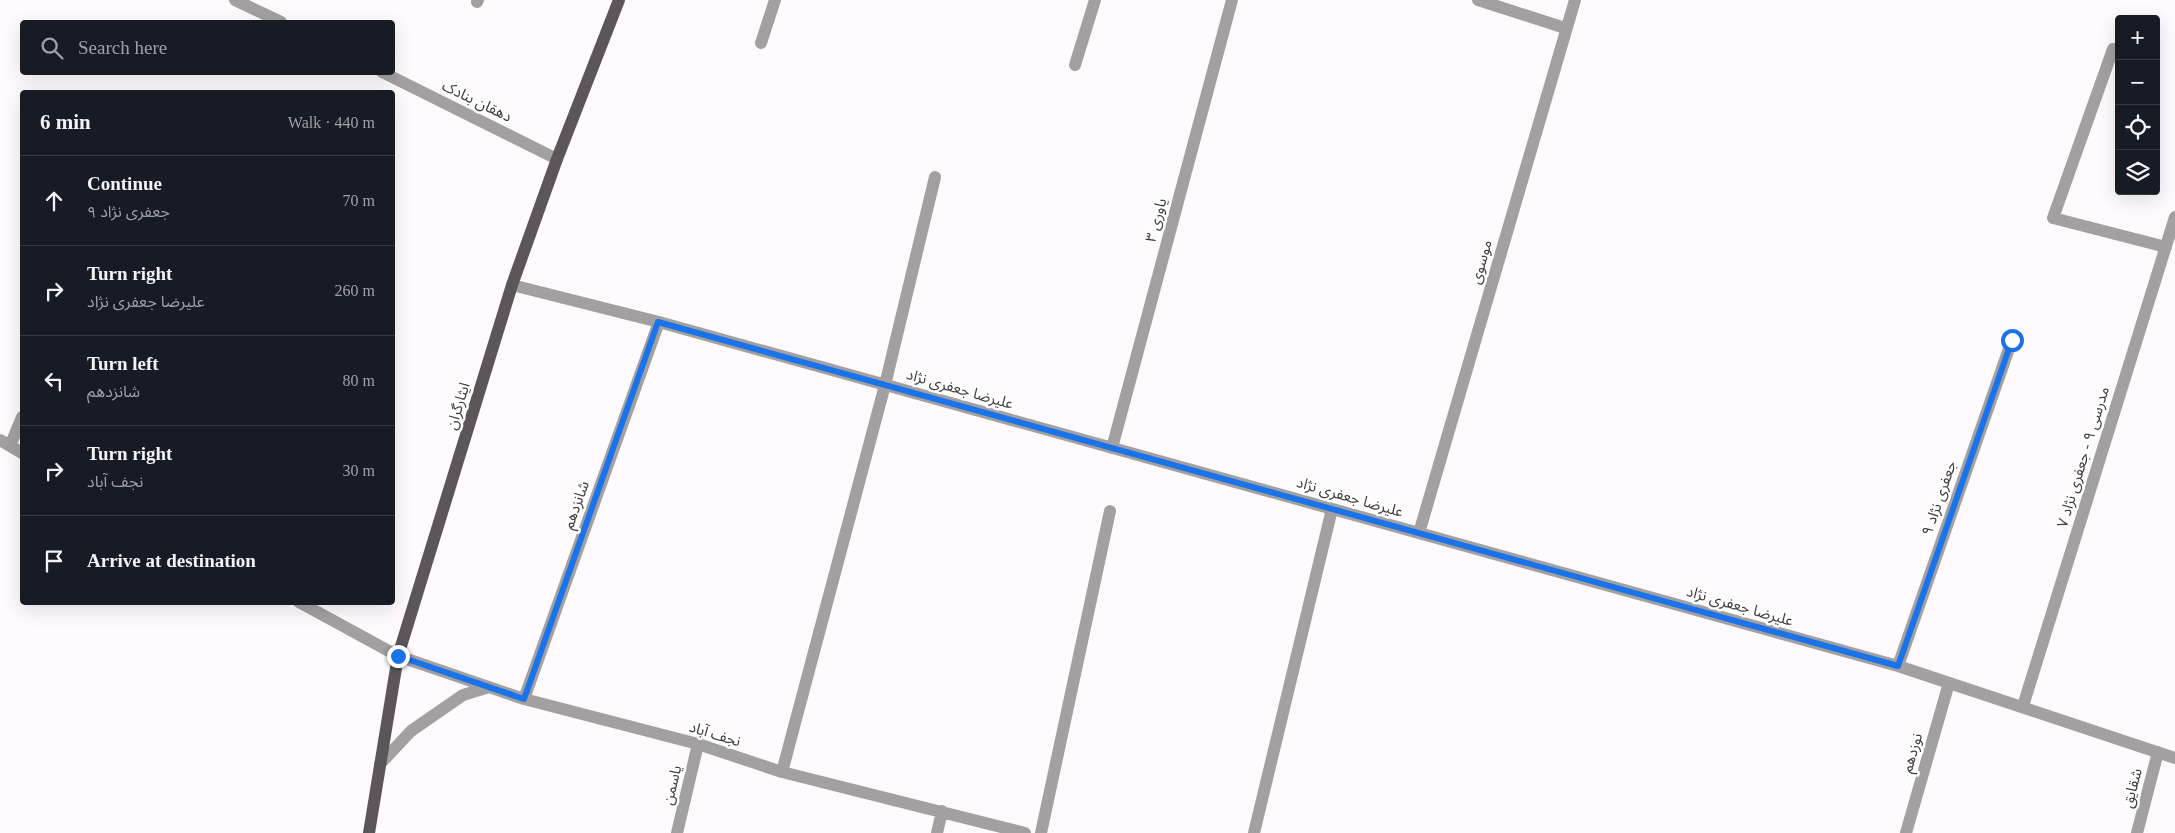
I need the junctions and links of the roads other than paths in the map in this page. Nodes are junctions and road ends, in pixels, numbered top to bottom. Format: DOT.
graph roads {
  1 [pos="235,0"];
  2 [pos="619,0"];
  3 [pos="775,0"];
  4 [pos="1095,0"];
  5 [pos="1232,0"];
  6 [pos="1478,0"];
  7 [pos="1575,0"];
  8 [pos="277,20"];
  9 [pos="1565,28"];
  10 [pos="761,43"];
  11 [pos="2113,49"];
  12 [pos="1075,65"];
  13 [pos="388,75"];
  14 [pos="557,159"];
  15 [pos="935,177"];
  16 [pos="2175,217"];
  17 [pos="2166,247"];
  18 [pos="512,285"];
  19 [pos="658,322"];
  20 [pos="2012,340"];
  21 [pos="885,385"];
  22 [pos="20,420"];
  23 [pos="5,443"];
  24 [pos="1112,448"];
  25 [pos="20,452"];
  26 [pos="1332,509"];
  27 [pos="1110,511"];
  28 [pos="1419,533"];
  29 [pos="304,605"];
  30 [pos="398,656"];
  31 [pos="1898,666"];
  32 [pos="1949,682"];
  33 [pos="489,687"];
  34 [pos="524,699"];
  35 [pos="2023,706"];
  36 [pos="698,744"];
  37 [pos="2158,752"];
  38 [pos="2175,758"];
  39 [pos="380,764"];
  40 [pos="782,772"];
  41 [pos="942,811"];
  42 [pos="369,833"];
  43 [pos="677,833"];
  44 [pos="937,833"];
  45 [pos="1025,833"];
  46 [pos="1041,833"];
  47 [pos="1254,833"];
  48 [pos="1906,833"];
  49 [pos="2137,833"];
  1 -- 8 [label="street"];
  2 -- 14 [label="main road, ایثارگران"];
  3 -- 10 [label="street"];
  4 -- 12 [label="street"];
  5 -- 24 [label="street, یاوری ۳"];
  6 -- 9 [label="street"];
  7 -- 9 [label="street, موسوی"];
  9 -- 28 [label="street, موسوی"];
  11 -- 17 [label="street"];
  13 -- 14 [label="street, دهقان بنادک"];
  14 -- 18 [label="main road, ایثارگران"];
  15 -- 21 [label="street"];
  16 -- 17 [label="street, مدرسی ۹ - جعفری نژاد ۷"];
  17 -- 35 [label="street, مدرسی ۹ - جعفری نژاد ۷"];
  18 -- 19 [label="street, علیرضا جعفری نژاد"];
  18 -- 30 [label="main road, ایثارگران"];
  19 -- 21 [label="street, علیرضا جعفری نژاد"];
  19 -- 34 [label="street, شانزدهم"];
  20 -- 31 [label="street, جعفری نژاد ۹"];
  21 -- 24 [label="street, علیرضا جعفری نژاد"];
  21 -- 40 [label="street"];
  22 -- 23 [label="street"];
  23 -- 25 [label="street"];
  24 -- 26 [label="street, علیرضا جعفری نژاد"];
  26 -- 28 [label="street, علیرضا جعفری نژاد"];
  26 -- 47 [label="street"];
  27 -- 46 [label="street"];
  28 -- 31 [label="street, علیرضا جعفری نژاد"];
  29 -- 30 [label="street, نجف آباد"];
  30 -- 33 [label="street, نجف آباد"];
  30 -- 39 [label="main road, ایثارگران"];
  31 -- 32 [label="street, علیرضا جعفری نژاد"];
  32 -- 35 [label="street, علیرضا جعفری نژاد"];
  32 -- 48 [label="street, نوزدهم"];
  33 -- 34 [label="street, نجف آباد"];
  33 -- 39 [label="street"];
  34 -- 36 [label="street, نجف آباد"];
  35 -- 37 [label="street, علیرضا جعفری نژاد"];
  36 -- 40 [label="street, نجف آباد"];
  36 -- 43 [label="street, یاسمن"];
  37 -- 38 [label="street, علیرضا جعفری نژاد"];
  37 -- 49 [label="street, شقایق"];
  39 -- 42 [label="main road, ایثارگران"];
  40 -- 41 [label="street, نجف آباد"];
  41 -- 44 [label="street"];
  41 -- 45 [label="street, نجف آباد"];
}
